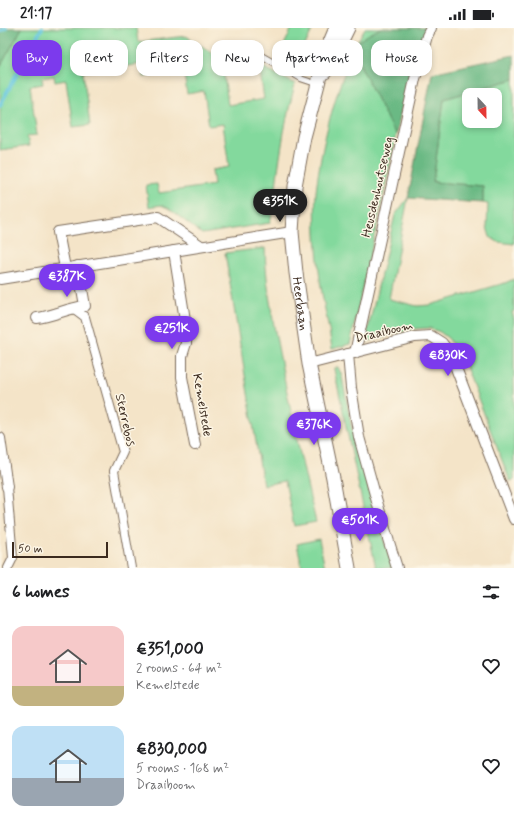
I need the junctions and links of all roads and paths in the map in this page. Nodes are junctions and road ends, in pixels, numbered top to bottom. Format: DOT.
graph roads {
  1 [pos="336,28"];
  2 [pos="348,28"];
  3 [pos="430,28"];
  4 [pos="264,56"];
  5 [pos="318,84"];
  6 [pos="292,232"];
  7 [pos="201,246"];
  8 [pos="174,251"];
  9 [pos="78,266"];
  10 [pos="65,268"];
  11 [pos="0,279"];
  12 [pos="74,308"];
  13 [pos="37,318"];
  14 [pos="352,354"];
  15 [pos="309,364"];
  16 [pos="0,438"];
  17 [pos="195,445"];
  18 [pos="7,488"];
  19 [pos="514,519"];
  20 [pos="342,523"];
  21 [pos="8,568"];
  22 [pos="130,568"];
  23 [pos="349,568"];
  24 [pos="353,568"];
  25 [pos="397,568"];
  1 -- 5 [label="street, Heerbaan"];
  2 -- 5 [label="street, Heerbaan"];
  3 -- 14 [label="street, Heusdenhoutseweg"];
  4 -- 5 [label="lane"];
  5 -- 6 [label="street, Heerbaan"];
  6 -- 7 [label="street"];
  6 -- 15 [label="street, Heerbaan"];
  7 -- 8 [label="street"];
  7 -- 10 [label="street"];
  8 -- 9 [label="street"];
  8 -- 17 [label="street, Kemelstede"];
  9 -- 10 [label="street"];
  9 -- 12 [label="street"];
  10 -- 11 [label="street"];
  12 -- 13 [label="street"];
  12 -- 22 [label="street, Sterrebos"];
  14 -- 15 [label="street, Draaiboom"];
  14 -- 19 [label="street, Draaiboom"];
  14 -- 25 [label="street, Heusdenhoutseweg"];
  15 -- 20 [label="street, Heerbaan"];
  16 -- 18 [label="street"];
  18 -- 21 [label="street"];
  20 -- 23 [label="street, Heerbaan"];
  20 -- 24 [label="street, Heerbaan"];
}
